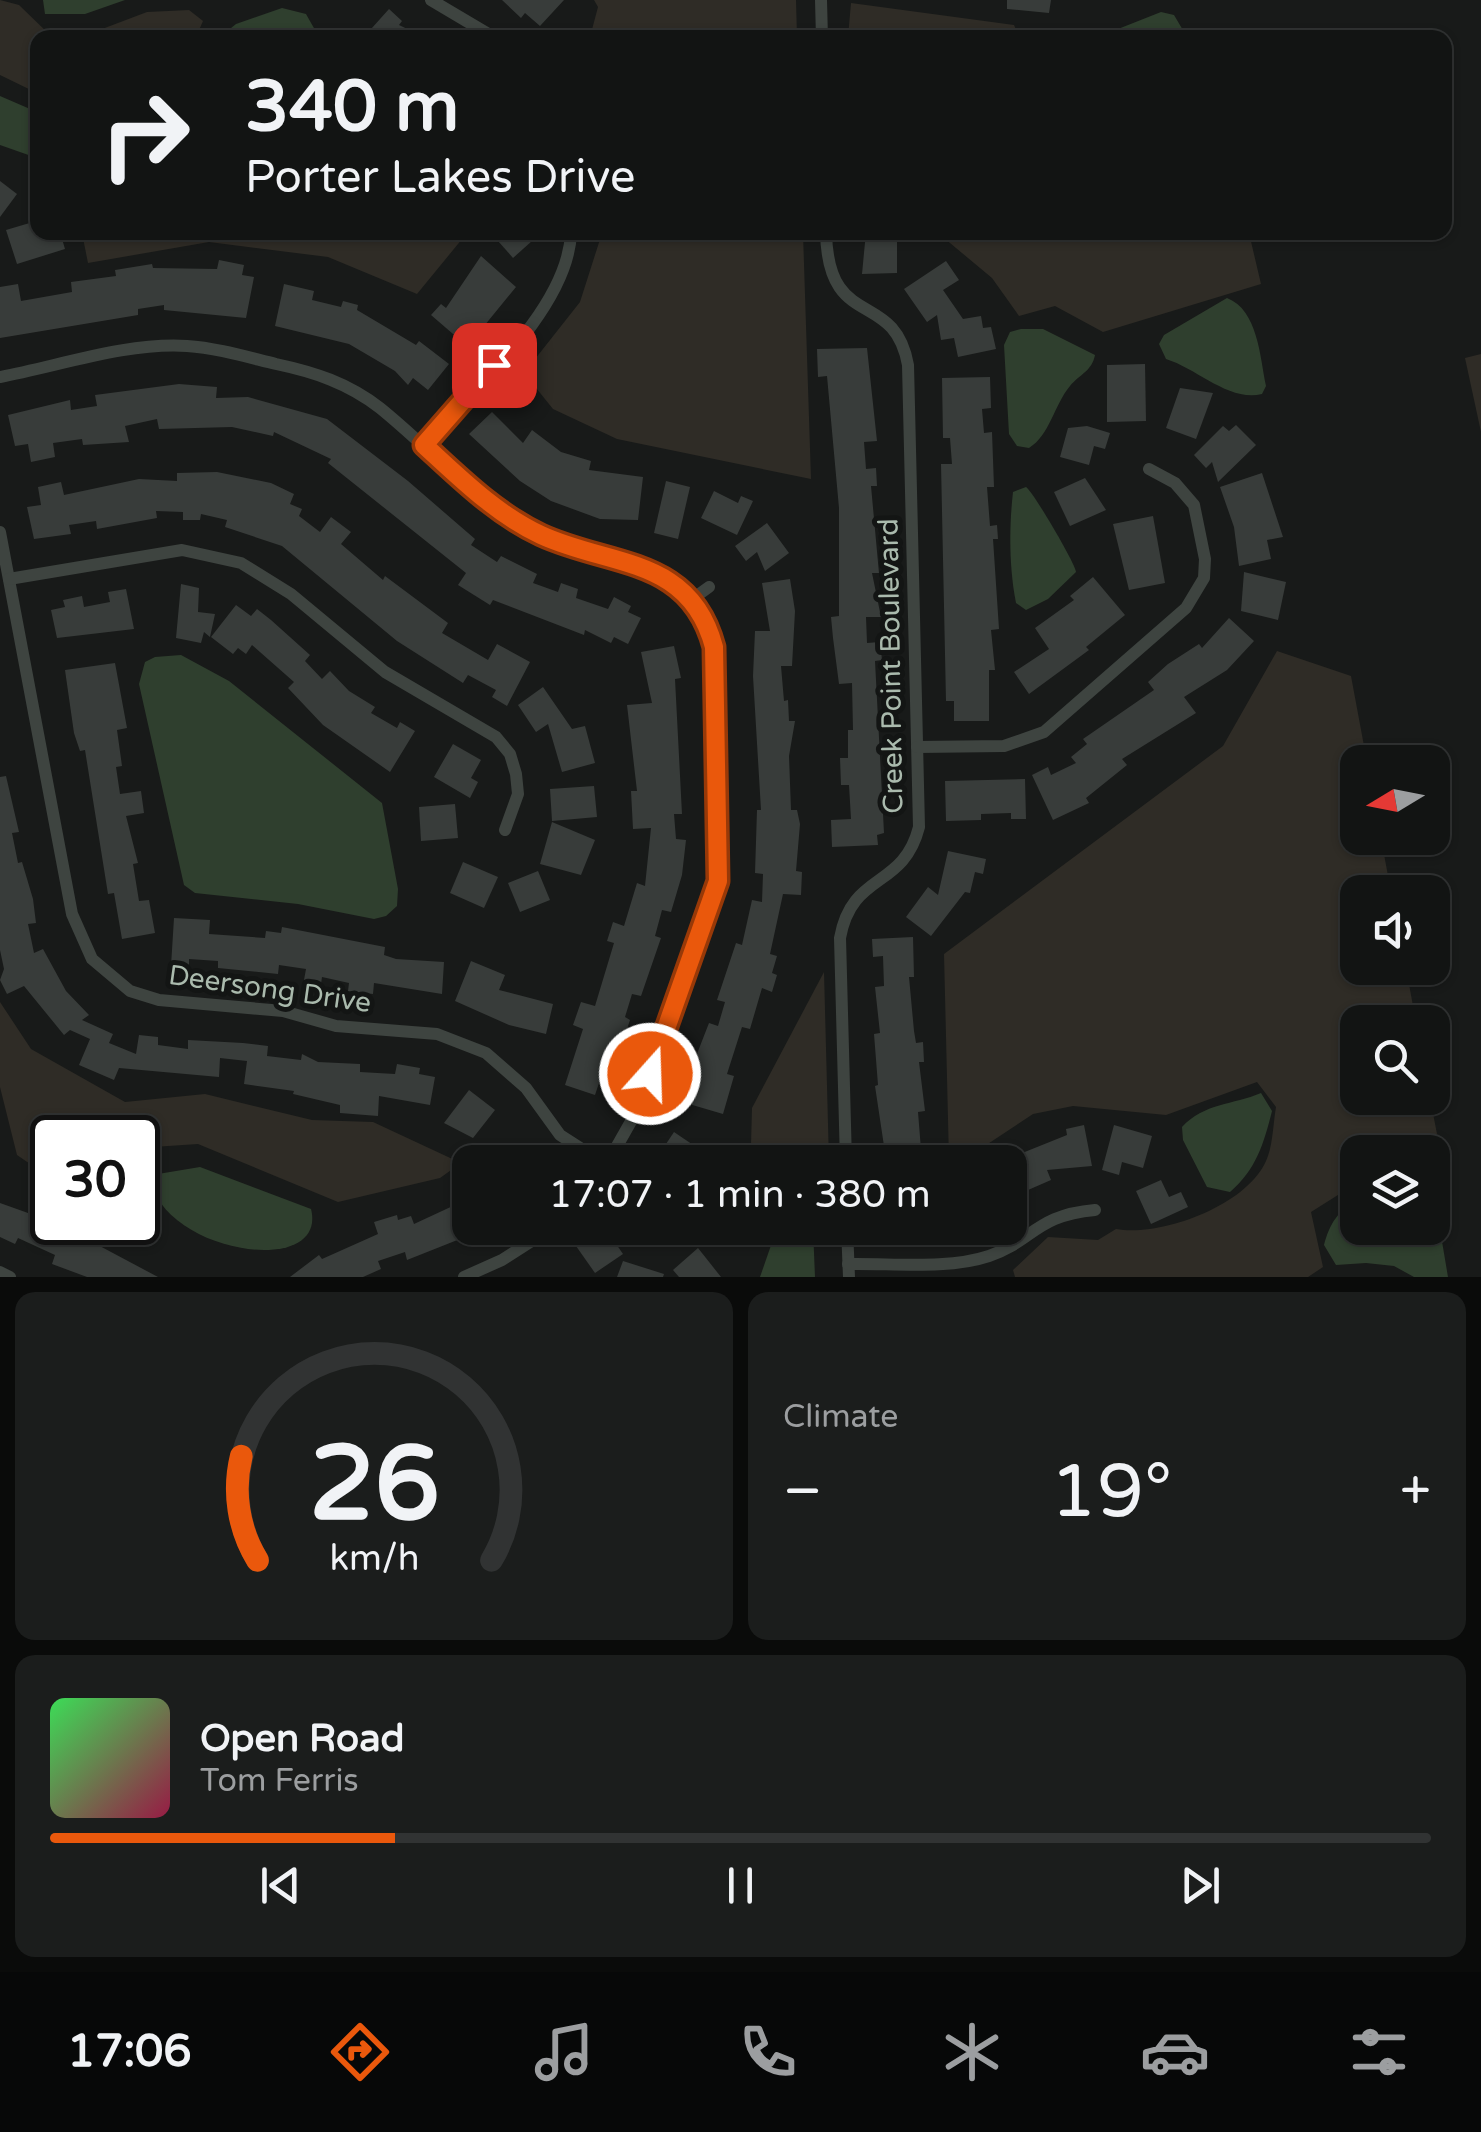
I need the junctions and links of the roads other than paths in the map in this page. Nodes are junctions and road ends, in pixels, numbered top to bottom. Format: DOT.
graph roads {
  1 [pos="431,0"];
  2 [pos="821,0"];
  3 [pos="482,30"];
  4 [pos="822,30"];
  5 [pos="569,240"];
  6 [pos="827,240"];
  7 [pos="0,377"];
  8 [pos="424,445"];
  9 [pos="1149,469"];
  10 [pos="0,532"];
  11 [pos="9,579"];
  12 [pos="708,587"];
  13 [pos="691,600"];
  14 [pos="917,747"];
  15 [pos="505,830"];
  16 [pos="577,1145"];
  17 [pos="616,1145"];
  18 [pos="846,1145"];
  19 [pos="1095,1210"];
  20 [pos="525,1245"];
  21 [pos="847,1245"];
  22 [pos="848,1270"];
  23 [pos="0,1272"];
  24 [pos="10,1277"];
  25 [pos="464,1277"];
  1 -- 3 [label="street"];
  2 -- 4 [label="street"];
  5 -- 8 [label="street"];
  6 -- 14 [label="street, Creek Point Boulevard"];
  7 -- 8 [label="street"];
  8 -- 13 [label="street"];
  9 -- 14 [label="street"];
  10 -- 11 [label="street, Deersong Drive"];
  11 -- 15 [label="street"];
  11 -- 16 [label="street, Deersong Drive"];
  12 -- 13 [label="street"];
  13 -- 17 [label="street"];
  14 -- 18 [label="street, Creek Point Boulevard"];
  19 -- 22 [label="street"];
  20 -- 25 [label="street"];
  21 -- 22 [label="street"];
  23 -- 24 [label="street"];
}
